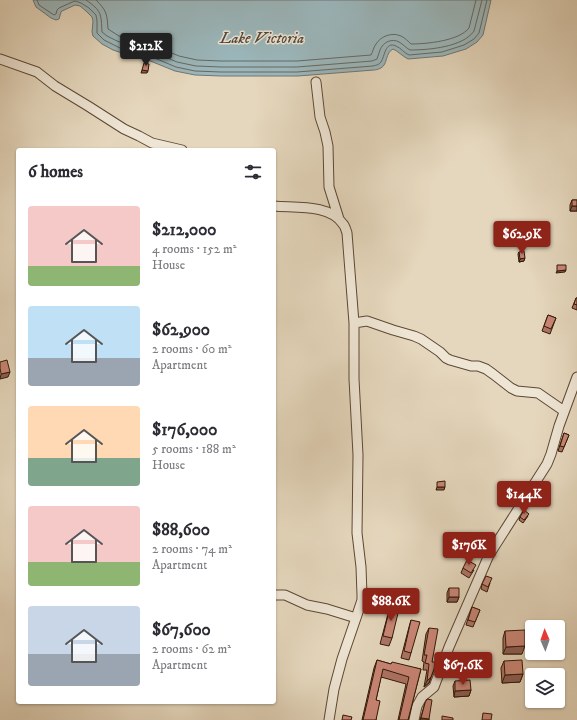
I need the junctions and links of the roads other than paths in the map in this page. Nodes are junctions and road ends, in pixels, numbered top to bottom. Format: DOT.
graph roads {
  1 [pos="0,59"];
  2 [pos="316,82"];
  3 [pos="173,148"];
  4 [pos="276,206"];
  5 [pos="339,218"];
  6 [pos="354,323"];
  7 [pos="577,377"];
  8 [pos="564,411"];
  9 [pos="276,595"];
  10 [pos="356,618"];
  11 [pos="329,720"];
  12 [pos="414,720"];
  1 -- 3 [label="street"];
  2 -- 5 [label="street"];
  4 -- 5 [label="street"];
  5 -- 6 [label="street"];
  6 -- 8 [label="street"];
  6 -- 10 [label="street"];
  7 -- 8 [label="street"];
  8 -- 12 [label="street"];
  9 -- 10 [label="street"];
  10 -- 11 [label="street"];
}
